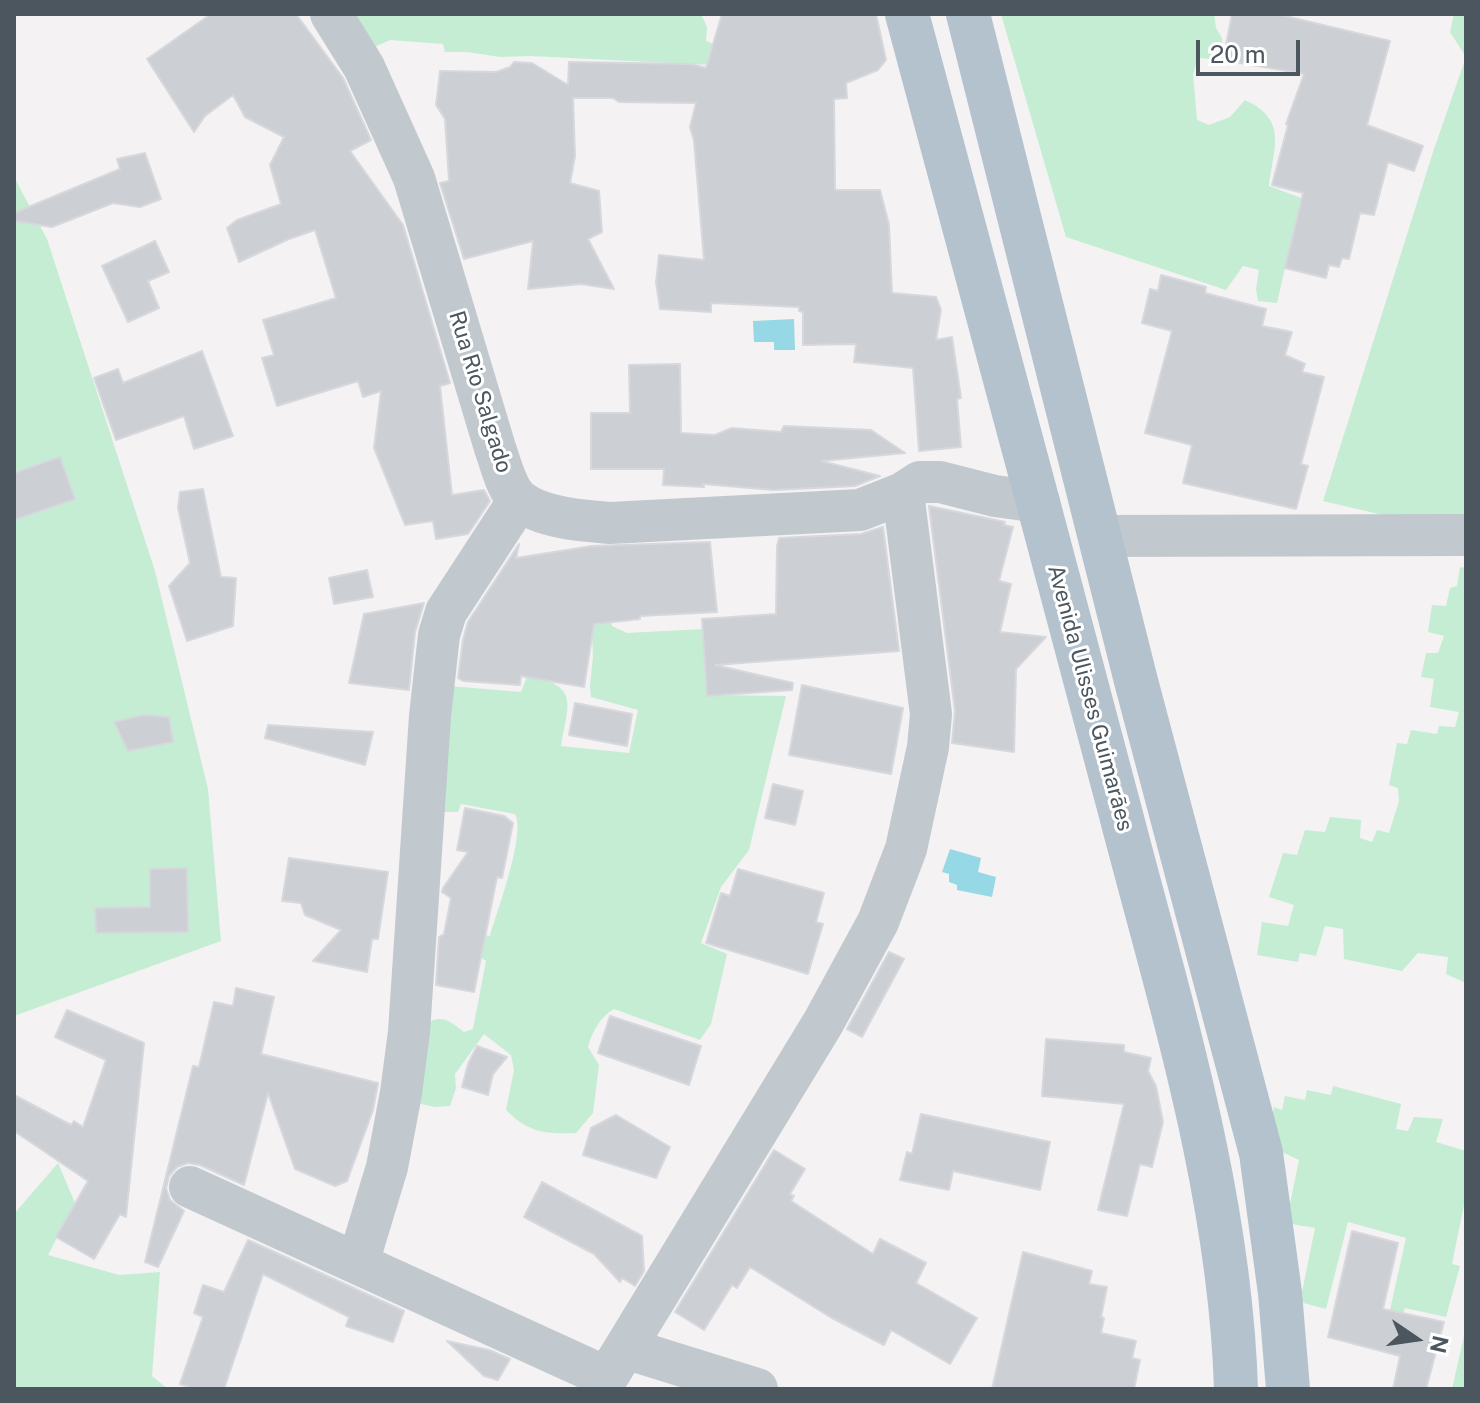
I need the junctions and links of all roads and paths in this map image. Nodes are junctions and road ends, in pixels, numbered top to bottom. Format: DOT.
graph roads {
  1 [pos="331,14"];
  2 [pos="907,14"];
  3 [pos="968,14"];
  4 [pos="903,493"];
  5 [pos="519,500"];
  6 [pos="1039,502"];
  7 [pos="1466,535"];
  8 [pos="1100,536"];
  9 [pos="190,1187"];
  10 [pos="358,1263"];
  11 [pos="610,1371"];
  12 [pos="757,1389"];
  13 [pos="1236,1389"];
  14 [pos="1288,1389"];
  1 -- 5 [label="street, Rua Rio Salgado"];
  2 -- 6 [label="main road, Avenida Ulisses Guimarães"];
  3 -- 8 [label="main road"];
  4 -- 5 [label="street, Rua Rio Salgado"];
  4 -- 6 [label="street, Rua Rio Salgado"];
  4 -- 11 [label="street"];
  5 -- 10 [label="street"];
  6 -- 13 [label="main road, Avenida Ulisses Guimarães"];
  7 -- 8 [label="street"];
  8 -- 14 [label="main road"];
  9 -- 10 [label="street"];
  10 -- 11 [label="street"];
  11 -- 12 [label="street"];
}
